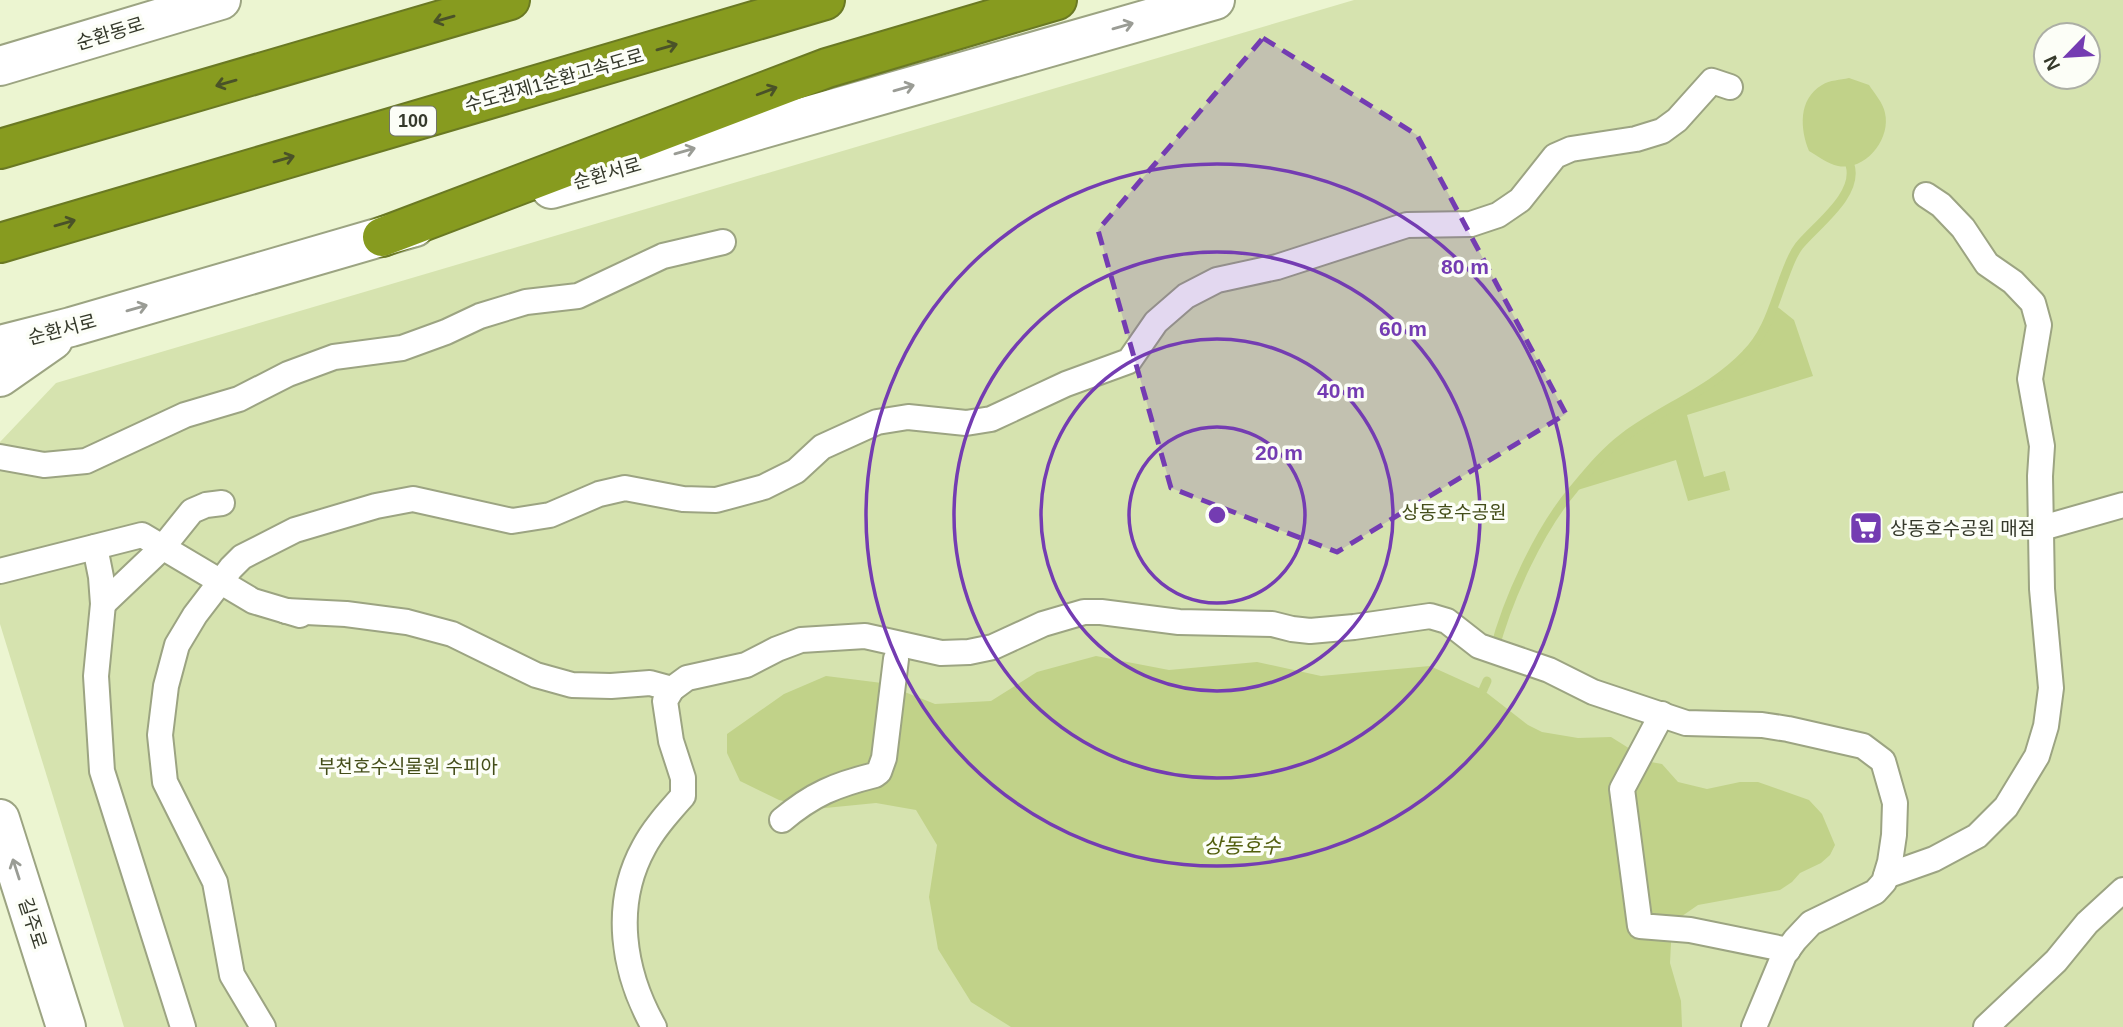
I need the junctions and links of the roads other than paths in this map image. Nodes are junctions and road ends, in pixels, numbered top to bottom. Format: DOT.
graph roads {
  1 [pos="221,0"];
  2 [pos="510,0"];
  3 [pos="825,0"];
  4 [pos="1056,0"];
  5 [pos="1215,0"];
  6 [pos="68,46"];
  7 [pos="0,55"];
  8 [pos="0,66"];
  9 [pos="1730,87"];
  10 [pos="0,149"];
  11 [pos="1926,195"];
  12 [pos="382,237"];
  13 [pos="723,242"];
  14 [pos="0,243"];
  15 [pos="71,327"];
  16 [pos="0,345"];
  17 [pos="0,377"];
  18 [pos="0,457"];
  19 [pos="222,503"];
  20 [pos="2123,505"];
  21 [pos="2042,528"];
  22 [pos="94,547"];
  23 [pos="163,547"];
  24 [pos="0,571"];
  25 [pos="221,583"];
  26 [pos="103,604"];
  27 [pos="286,611"];
  28 [pos="324,621"];
  29 [pos="896,659"];
  30 [pos="672,689"];
  31 [pos="1662,714"];
  32 [pos="788,815"];
  33 [pos="0,819"];
  34 [pos="1886,876"];
  35 [pos="2123,890"];
  36 [pos="1788,950"];
  37 [pos="66,1027"];
  38 [pos="183,1027"];
  39 [pos="263,1027"];
  40 [pos="654,1027"];
  41 [pos="1754,1027"];
  42 [pos="1986,1027"];
  1 -- 6 [label="street, 순환동로"];
  2 -- 10 [label="highway, one-way"];
  14 -- 3 [label="highway, 수도권제1순환고속도로 / 100, one-way"];
  12 -- 4 [label="highway, one-way"];
  12 -- 5 [label="street, 순환서로, one-way"];
  6 -- 7 [label="street"];
  6 -- 8 [label="street, 순환동로"];
  9 -- 25 [label="street"];
  11 -- 21 [label="street"];
  15 -- 12 [label="street, 순환서로, one-way"];
  13 -- 18 [label="street"];
  15 -- 16 [label="street, 순환서로"];
  15 -- 17 [label="street"];
  19 -- 23 [label="street"];
  20 -- 21 [label="street"];
  21 -- 34 [label="street"];
  22 -- 23 [label="street"];
  22 -- 24 [label="street"];
  22 -- 26 [label="street"];
  23 -- 25 [label="street"];
  23 -- 26 [label="street"];
  25 -- 27 [label="street"];
  25 -- 39 [label="street"];
  26 -- 38 [label="street"];
  27 -- 28 [label="street"];
  27 -- 30 [label="street"];
  29 -- 32 [label="street"];
  30 -- 31 [label="street"];
  30 -- 40 [label="street"];
  31 -- 34 [label="street"];
  31 -- 36 [label="street"];
  37 -- 33 [label="street, 길주로, one-way"];
  34 -- 36 [label="street"];
  35 -- 42 [label="street"];
  36 -- 41 [label="street"];
}
